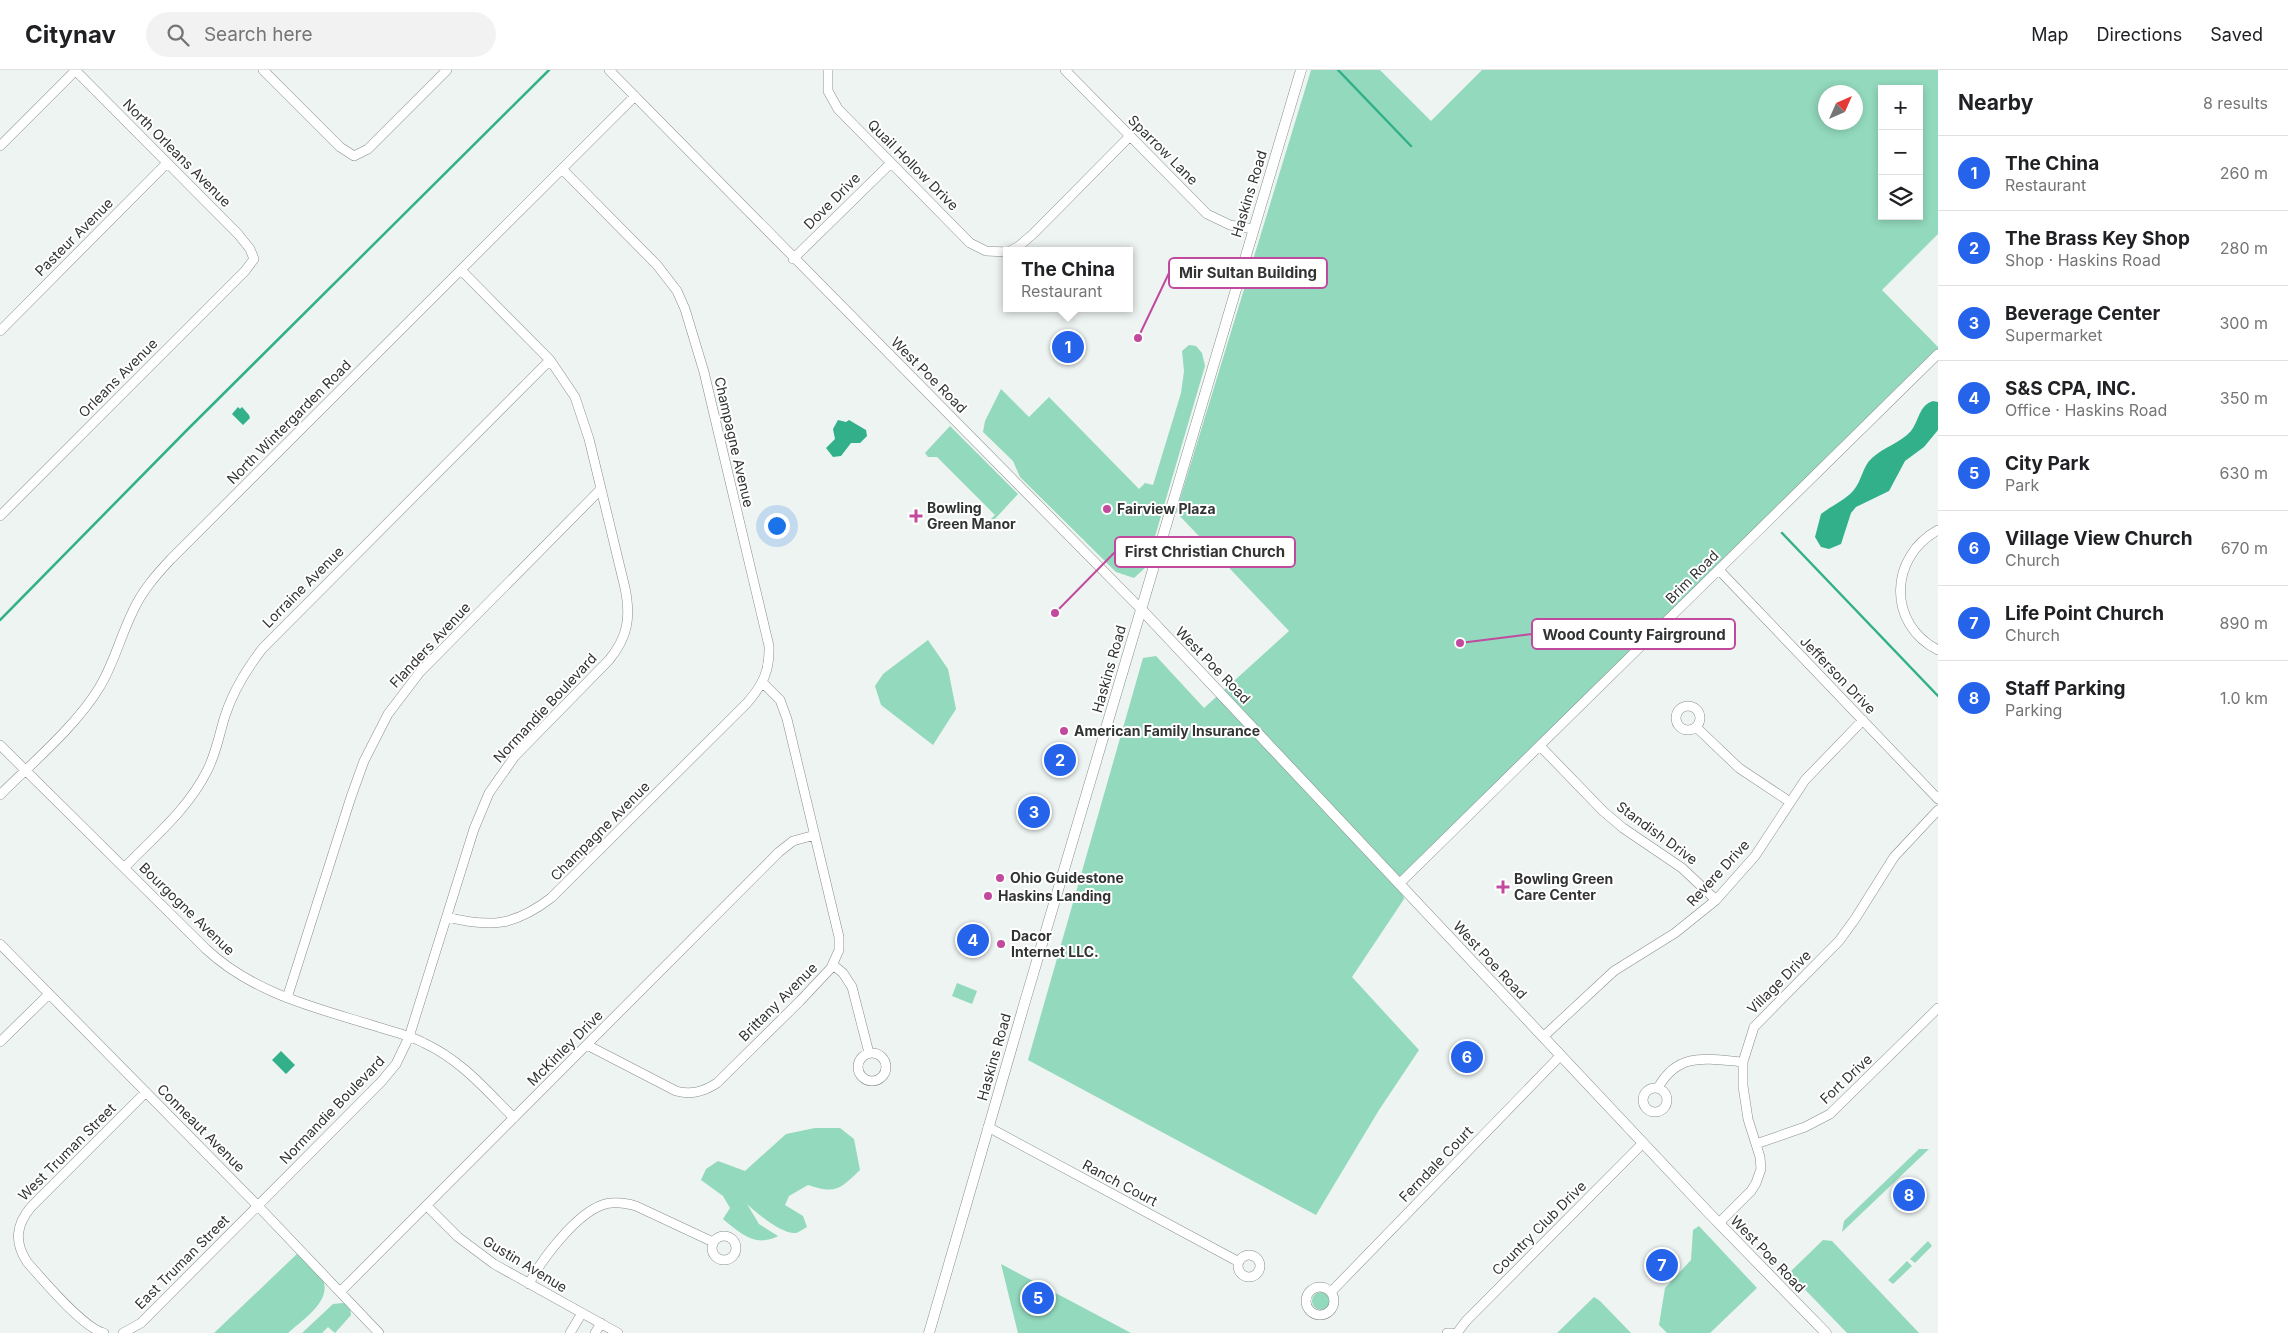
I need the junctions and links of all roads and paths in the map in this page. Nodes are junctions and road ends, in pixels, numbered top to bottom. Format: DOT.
graph roads {
  1 [pos="76,70"];
  2 [pos="264,70"];
  3 [pos="447,70"];
  4 [pos="609,70"];
  5 [pos="828,70"];
  6 [pos="1065,70"];
  7 [pos="1301,70"];
  8 [pos="635,96"];
  9 [pos="1130,136"];
  10 [pos="0,146"];
  11 [pos="167,163"];
  12 [pos="891,163"];
  13 [pos="562,169"];
  14 [pos="1253,229"];
  15 [pos="1018,247"];
  16 [pos="1003,251"];
  17 [pos="254,259"];
  18 [pos="793,259"];
  19 [pos="461,270"];
  20 [pos="0,331"];
  21 [pos="1938,354"];
  22 [pos="550,360"];
  23 [pos="601,489"];
  24 [pos="0,516"];
  25 [pos="1938,530"];
  26 [pos="1719,570"];
  27 [pos="1140,608"];
  28 [pos="1938,650"];
  29 [pos="763,683"];
  30 [pos="1863,720"];
  31 [pos="1696,727"];
  32 [pos="0,745"];
  33 [pos="1540,746"];
  34 [pos="26,768"];
  35 [pos="0,794"];
  36 [pos="1938,799"];
  37 [pos="1790,802"];
  38 [pos="1938,810"];
  39 [pos="815,835"];
  40 [pos="124,867"];
  41 [pos="1400,883"];
  42 [pos="1716,900"];
  43 [pos="446,917"];
  44 [pos="0,944"];
  45 [pos="833,966"];
  46 [pos="49,994"];
  47 [pos="287,998"];
  48 [pos="1938,1008"];
  49 [pos="409,1037"];
  50 [pos="1543,1037"];
  51 [pos="0,1042"];
  52 [pos="587,1045"];
  53 [pos="869,1053"];
  54 [pos="1561,1055"];
  55 [pos="1743,1062"];
  56 [pos="1658,1088"];
  57 [pos="146,1092"];
  58 [pos="514,1118"];
  59 [pos="988,1127"];
  60 [pos="1643,1143"];
  61 [pos="1756,1144"];
  62 [pos="258,1206"];
  63 [pos="427,1206"];
  64 [pos="1719,1223"];
  65 [pos="713,1242"];
  66 [pos="1239,1262"];
  67 [pos="529,1284"];
  68 [pos="340,1292"];
  69 [pos="1330,1292"];
  70 [pos="582,1313"];
  71 [pos="601,1323"];
  72 [pos="104,1333"];
  73 [pos="123,1333"];
  74 [pos="380,1333"];
  75 [pos="570,1333"];
  76 [pos="595,1333"];
  77 [pos="618,1333"];
  78 [pos="929,1333"];
  79 [pos="1447,1333"];
  80 [pos="1452,1333"];
  81 [pos="1457,1333"];
  82 [pos="1826,1333"];
  1 -- 10 [label="street"];
  1 -- 11 [label="street, North Orleans Avenue"];
  2 -- 3 [label="street"];
  4 -- 8 [label="street, West Poe Road"];
  5 -- 12 [label="street, Quail Hollow Drive"];
  6 -- 9 [label="street, Sparrow Lane"];
  7 -- 14 [label="main road, Haskins Road"];
  8 -- 13 [label="street, North Wintergarden Road"];
  8 -- 18 [label="street, West Poe Road"];
  9 -- 14 [label="street, Sparrow Lane"];
  9 -- 15 [label="street, Quail Hollow Drive"];
  11 -- 17 [label="street, North Orleans Avenue"];
  11 -- 20 [label="street, Pasteur Avenue"];
  12 -- 16 [label="street, Quail Hollow Drive"];
  12 -- 18 [label="street, Dove Drive"];
  13 -- 19 [label="street, North Wintergarden Road"];
  13 -- 29 [label="street, Champagne Avenue"];
  14 -- 27 [label="main road, Haskins Road"];
  17 -- 24 [label="street, Orleans Avenue"];
  18 -- 27 [label="street, West Poe Road"];
  19 -- 22 [label="street, Normandie Boulevard"];
  19 -- 34 [label="street, North Wintergarden Road"];
  21 -- 26 [label="street, Brim Road"];
  22 -- 23 [label="street, Normandie Boulevard"];
  22 -- 40 [label="street, Lorraine Avenue"];
  23 -- 43 [label="street, Normandie Boulevard"];
  23 -- 47 [label="street, Flanders Avenue"];
  25 -- 28 [label="street"];
  26 -- 30 [label="street, Jefferson Drive"];
  26 -- 33 [label="street, Brim Road"];
  27 -- 41 [label="main road, West Poe Road"];
  27 -- 59 [label="main road, Haskins Road"];
  29 -- 39 [label="street, Brittany Avenue"];
  29 -- 43 [label="street, Champagne Avenue"];
  30 -- 36 [label="street, Jefferson Drive"];
  30 -- 37 [label="street, Revere Drive"];
  31 -- 37 [label="street"];
  32 -- 34 [label="street, Bourgogne Avenue"];
  33 -- 41 [label="street, Brim Road"];
  33 -- 42 [label="street, Standish Drive"];
  34 -- 35 [label="street, North Wintergarden Road"];
  34 -- 40 [label="street, Bourgogne Avenue"];
  37 -- 42 [label="street, Revere Drive"];
  38 -- 55 [label="street, Village Drive"];
  39 -- 45 [label="street, Brittany Avenue"];
  39 -- 52 [label="street, McKinley Drive"];
  40 -- 47 [label="street, Bourgogne Avenue"];
  41 -- 50 [label="main road, West Poe Road"];
  42 -- 50 [label="street, Revere Drive"];
  43 -- 49 [label="street, Normandie Boulevard"];
  44 -- 46 [label="street, Conneaut Avenue"];
  45 -- 52 [label="street, Brittany Avenue"];
  45 -- 53 [label="street"];
  46 -- 51 [label="street"];
  46 -- 57 [label="street, Conneaut Avenue"];
  47 -- 49 [label="street, Bourgogne Avenue"];
  48 -- 61 [label="street, Fort Drive"];
  49 -- 58 [label="street, Bourgogne Avenue"];
  49 -- 62 [label="street, Normandie Boulevard"];
  50 -- 54 [label="main road, West Poe Road"];
  52 -- 58 [label="street, McKinley Drive"];
  54 -- 60 [label="main road, West Poe Road"];
  54 -- 69 [label="street, Ferndale Court"];
  55 -- 56 [label="street"];
  55 -- 61 [label="street, Village Drive"];
  57 -- 62 [label="street, Conneaut Avenue"];
  57 -- 72 [label="street, West Truman Street"];
  58 -- 63 [label="street, McKinley Drive"];
  59 -- 66 [label="street, Ranch Court"];
  59 -- 78 [label="main road, Haskins Road"];
  60 -- 64 [label="main road, West Poe Road"];
  60 -- 81 [label="street, Country Club Drive"];
  61 -- 64 [label="street, Village Drive"];
  62 -- 68 [label="street, Conneaut Avenue"];
  62 -- 73 [label="street, East Truman Street"];
  63 -- 67 [label="street, Gustin Avenue"];
  63 -- 68 [label="street, McKinley Drive"];
  64 -- 82 [label="main road, West Poe Road"];
  65 -- 67 [label="street"];
  67 -- 70 [label="street, Gustin Avenue"];
  68 -- 74 [label="street, Conneaut Avenue"];
  70 -- 71 [label="street, Gustin Avenue"];
  70 -- 75 [label="street"];
  71 -- 76 [label="street"];
  71 -- 77 [label="street, Gustin Avenue"];
  79 -- 80 [label="street"];
}
